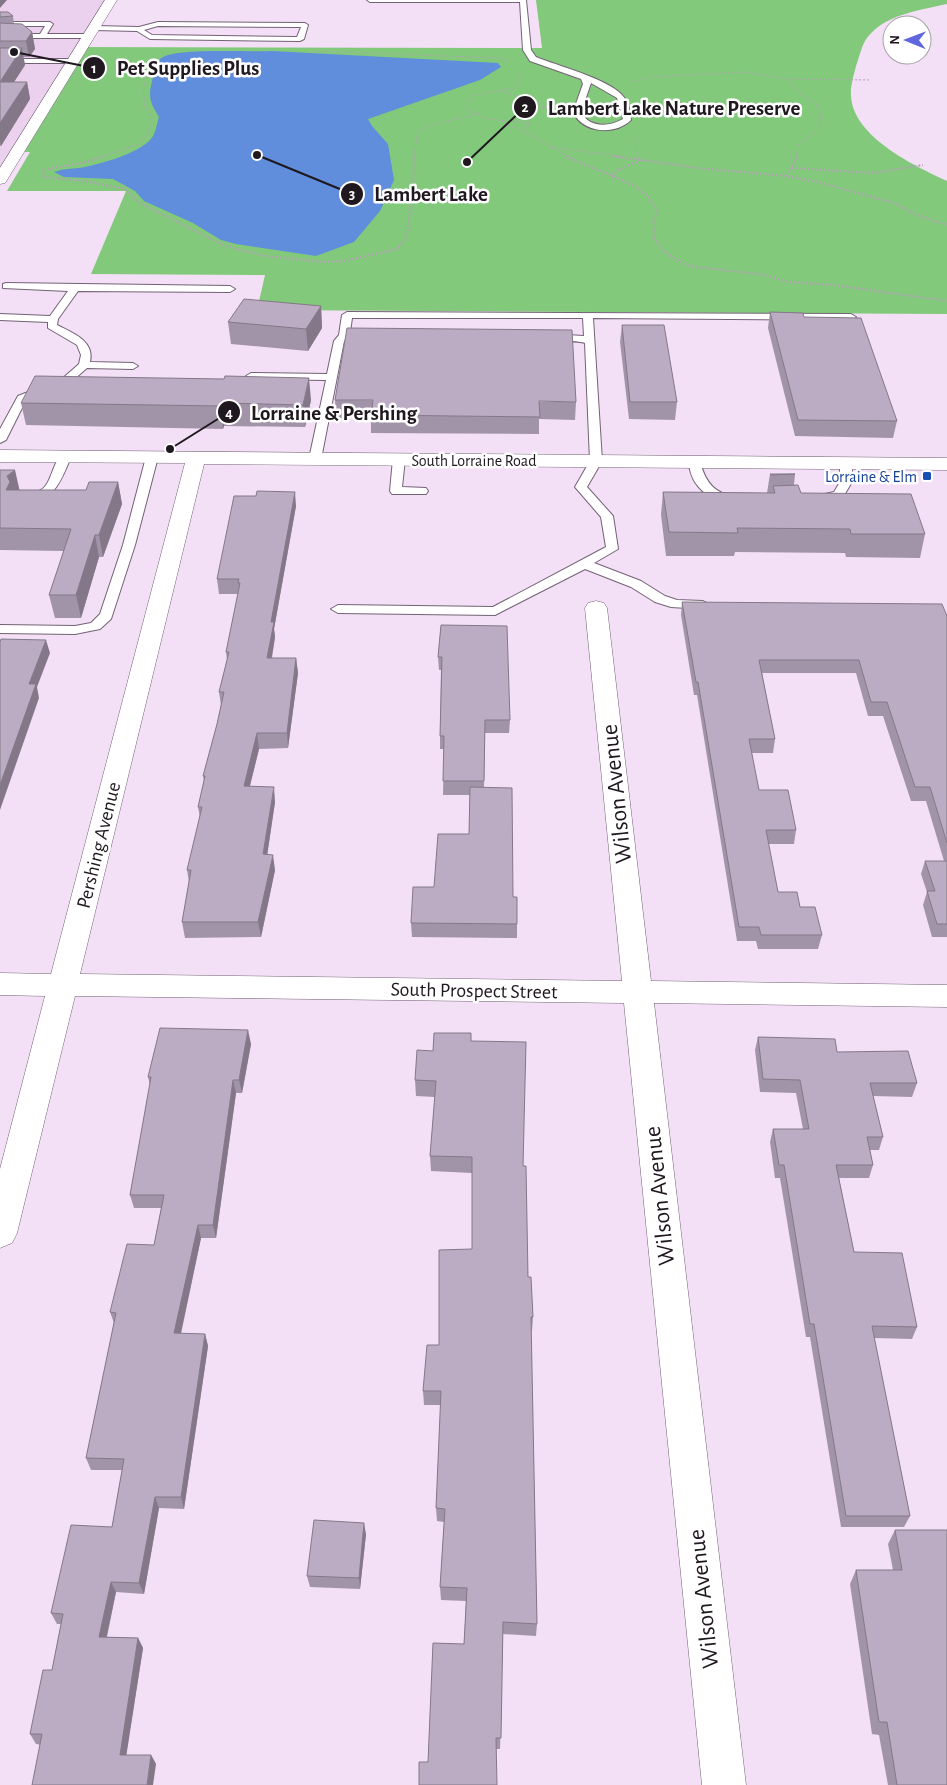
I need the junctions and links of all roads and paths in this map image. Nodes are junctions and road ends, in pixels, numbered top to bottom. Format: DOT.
graph roads {
  1 [pos="111,0"];
  2 [pos="370,0"];
  3 [pos="523,0"];
  4 [pos="0,24"];
  5 [pos="138,29"];
  6 [pos="91,32"];
  7 [pos="0,36"];
  8 [pos="42,36"];
  9 [pos="306,50"];
  10 [pos="156,56"];
  11 [pos="505,60"];
  12 [pos="0,61"];
  13 [pos="74,61"];
  14 [pos="520,72"];
  15 [pos="585,79"];
  16 [pos="787,79"];
  17 [pos="870,80"];
  18 [pos="608,89"];
  19 [pos="500,91"];
  20 [pos="546,107"];
  21 [pos="579,108"];
  22 [pos="477,114"];
  23 [pos="500,123"];
  24 [pos="530,123"];
  25 [pos="622,124"];
  26 [pos="531,136"];
  27 [pos="550,147"];
  28 [pos="641,160"];
  29 [pos="923,165"];
  30 [pos="791,168"];
  31 [pos="2,173"];
  32 [pos="785,176"];
  33 [pos="612,177"];
  34 [pos="947,225"];
  35 [pos="6,286"];
  36 [pos="75,288"];
  37 [pos="230,289"];
  38 [pos="947,301"];
  39 [pos="588,315"];
  40 [pos="0,317"];
  41 [pos="851,317"];
  42 [pos="52,319"];
  43 [pos="344,335"];
  44 [pos="383,336"];
  45 [pos="539,337"];
  46 [pos="590,341"];
  47 [pos="84,365"];
  48 [pos="133,366"];
  49 [pos="251,376"];
  50 [pos="331,377"];
  51 [pos="0,440"];
  52 [pos="0,456"];
  53 [pos="65,456"];
  54 [pos="152,457"];
  55 [pos="196,458"];
  56 [pos="315,459"];
  57 [pos="399,459"];
  58 [pos="596,461"];
  59 [pos="694,462"];
  60 [pos="846,463"];
  61 [pos="947,464"];
  62 [pos="422,491"];
  63 [pos="20,499"];
  64 [pos="746,502"];
  65 [pos="805,502"];
  66 [pos="584,564"];
  67 [pos="715,605"];
  68 [pos="596,608"];
  69 [pos="338,609"];
  70 [pos="0,629"];
  71 [pos="0,984"];
  72 [pos="63,985"];
  73 [pos="637,992"];
  74 [pos="947,996"];
  75 [pos="0,1233"];
  76 [pos="724,1785"];
  1 -- 6 [label="street"];
  2 -- 3 [label="lane"];
  3 -- 15 [label="lane"];
  4 -- 8 [label="lane"];
  5 -- 5 [label="lane"];
  5 -- 6 [label="lane"];
  6 -- 8 [label="lane"];
  6 -- 13 [label="street"];
  7 -- 8 [label="lane"];
  9 -- 11 [label="path"];
  10 -- 22 [label="path"];
  12 -- 13 [label="lane"];
  13 -- 31 [label="street"];
  14 -- 19 [label="path"];
  15 -- 18 [label="lane"];
  15 -- 21 [label="lane"];
  16 -- 17 [label="path"];
  16 -- 18 [label="path"];
  16 -- 30 [label="path"];
  18 -- 25 [label="lane"];
  19 -- 20 [label="path"];
  19 -- 22 [label="path"];
  20 -- 21 [label="path"];
  20 -- 24 [label="path"];
  21 -- 25 [label="lane"];
  22 -- 23 [label="path"];
  23 -- 24 [label="path"];
  23 -- 26 [label="path"];
  24 -- 26 [label="path"];
  25 -- 28 [label="path"];
  26 -- 27 [label="path"];
  27 -- 28 [label="path"];
  27 -- 33 [label="path"];
  28 -- 32 [label="path"];
  28 -- 33 [label="path"];
  29 -- 30 [label="path"];
  30 -- 32 [label="path"];
  32 -- 34 [label="path"];
  33 -- 38 [label="path"];
  35 -- 36 [label="lane"];
  36 -- 37 [label="lane"];
  36 -- 42 [label="lane"];
  39 -- 41 [label="lane"];
  39 -- 43 [label="lane"];
  39 -- 46 [label="lane"];
  40 -- 42 [label="lane"];
  42 -- 47 [label="lane"];
  43 -- 44 [label="lane"];
  43 -- 50 [label="lane"];
  45 -- 46 [label="lane"];
  46 -- 58 [label="lane"];
  47 -- 48 [label="lane"];
  47 -- 51 [label="lane"];
  49 -- 50 [label="lane"];
  50 -- 56 [label="lane"];
  52 -- 53 [label="street, South Lorraine Road"];
  53 -- 54 [label="street, South Lorraine Road"];
  53 -- 63 [label="lane"];
  54 -- 55 [label="street, South Lorraine Road"];
  54 -- 70 [label="lane"];
  55 -- 56 [label="street, South Lorraine Road"];
  55 -- 72 [label="street, Pershing Avenue"];
  56 -- 57 [label="street, South Lorraine Road"];
  57 -- 58 [label="street, South Lorraine Road"];
  57 -- 62 [label="lane"];
  58 -- 59 [label="street, South Lorraine Road"];
  58 -- 66 [label="lane"];
  59 -- 60 [label="street, South Lorraine Road"];
  59 -- 64 [label="lane"];
  60 -- 61 [label="street, South Lorraine Road"];
  60 -- 65 [label="lane"];
  66 -- 67 [label="lane"];
  66 -- 69 [label="lane"];
  68 -- 73 [label="street, Wilson Avenue"];
  71 -- 72 [label="street, South Prospect Street"];
  72 -- 73 [label="street, South Prospect Street"];
  72 -- 75 [label="street, Pershing Avenue"];
  73 -- 74 [label="street, South Prospect Street"];
  73 -- 76 [label="street, Wilson Avenue"];
}
